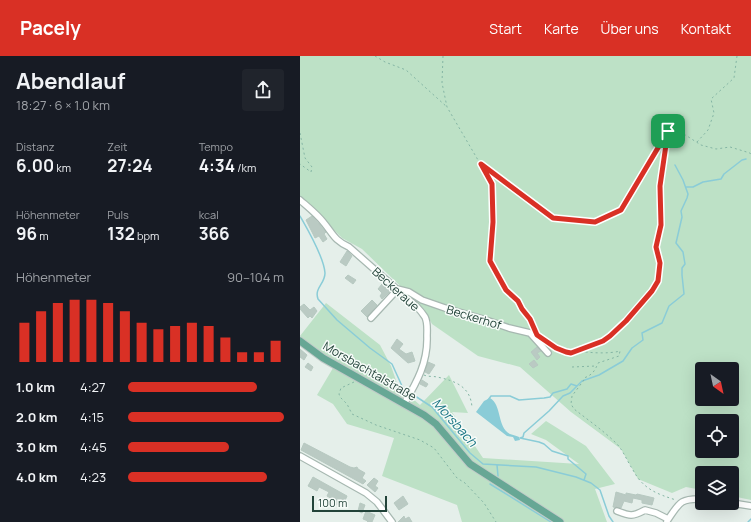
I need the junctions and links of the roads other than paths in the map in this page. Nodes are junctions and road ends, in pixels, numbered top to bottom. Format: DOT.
graph roads {
  1 [pos="300,200"];
  2 [pos="396,289"];
  3 [pos="371,318"];
  4 [pos="300,341"];
  5 [pos="548,353"];
  6 [pos="406,401"];
  7 [pos="300,456"];
  8 [pos="695,499"];
  9 [pos="739,504"];
  10 [pos="751,506"];
  11 [pos="617,511"];
  12 [pos="667,521"];
  13 [pos="392,522"];
  14 [pos="560,522"];
  1 -- 2 [label="street, Beckeraue"];
  2 -- 3 [label="street"];
  2 -- 5 [label="street, Beckerhof"];
  2 -- 6 [label="street, Beckeraue"];
  4 -- 6 [label="main road, Morsbachtalstraße"];
  6 -- 14 [label="main road, Morsbachtalstraße"];
  7 -- 13 [label="street"];
  8 -- 12 [label="street"];
  9 -- 10 [label="street"];
  11 -- 12 [label="street"];
}
